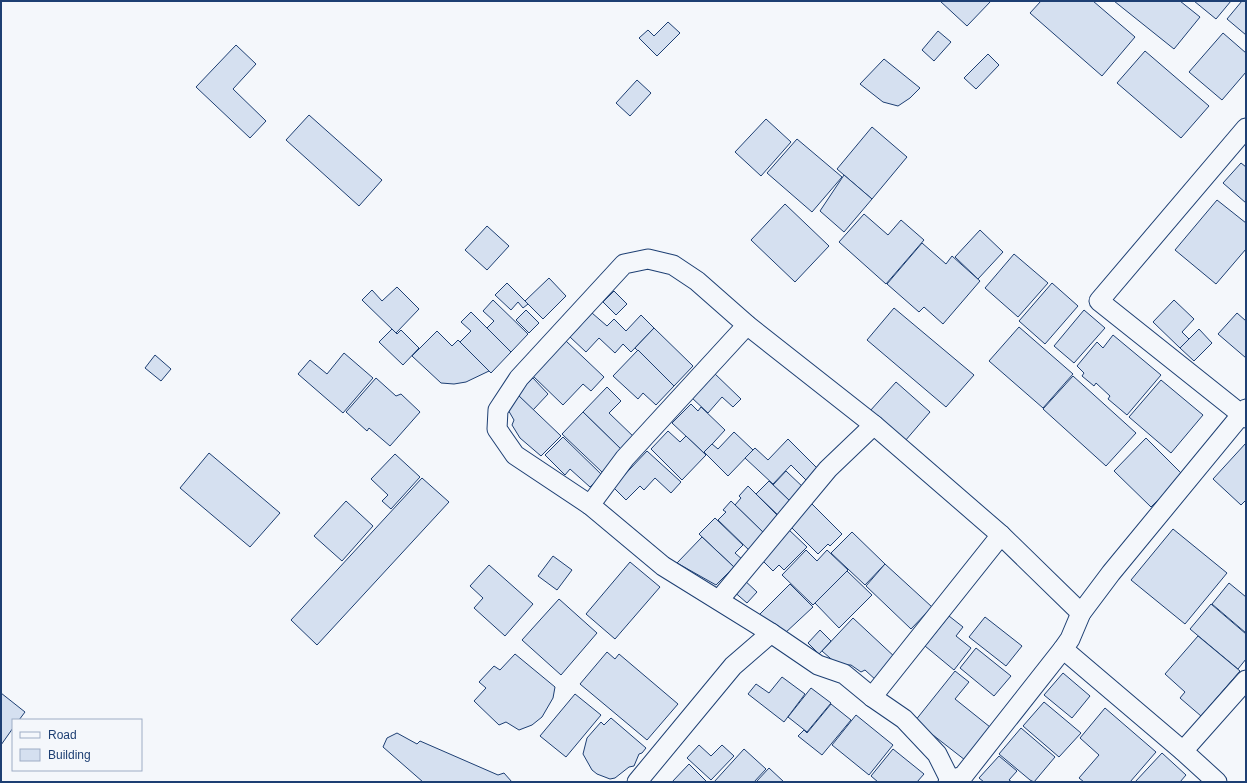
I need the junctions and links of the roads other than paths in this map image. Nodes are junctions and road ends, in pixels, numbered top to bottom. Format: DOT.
graph roads {
  1 [pos="1246,128"];
  2 [pos="747,325"];
  3 [pos="1244,414"];
  4 [pos="874,425"];
  5 [pos="590,505"];
  6 [pos="1001,535"];
  7 [pos="719,600"];
  8 [pos="1081,613"];
  9 [pos="771,633"];
  10 [pos="1063,649"];
  11 [pos="1246,680"];
  12 [pos="872,697"];
  13 [pos="1183,751"];
  14 [pos="958,780"];
  15 [pos="638,782"];
  16 [pos="1217,782"];
  1 -- 3 [label="street"];
  2 -- 4 [label="street"];
  2 -- 5 [label="street"];
  2 -- 5 [label="street"];
  3 -- 8 [label="street"];
  4 -- 6 [label="street"];
  4 -- 7 [label="street"];
  5 -- 7 [label="street"];
  6 -- 8 [label="street"];
  6 -- 12 [label="street"];
  7 -- 9 [label="street"];
  8 -- 10 [label="street"];
  9 -- 12 [label="street"];
  9 -- 15 [label="street"];
  10 -- 13 [label="street"];
  10 -- 14 [label="street"];
  11 -- 13 [label="street"];
  12 -- 14 [label="street"];
  13 -- 16 [label="street"];
}
